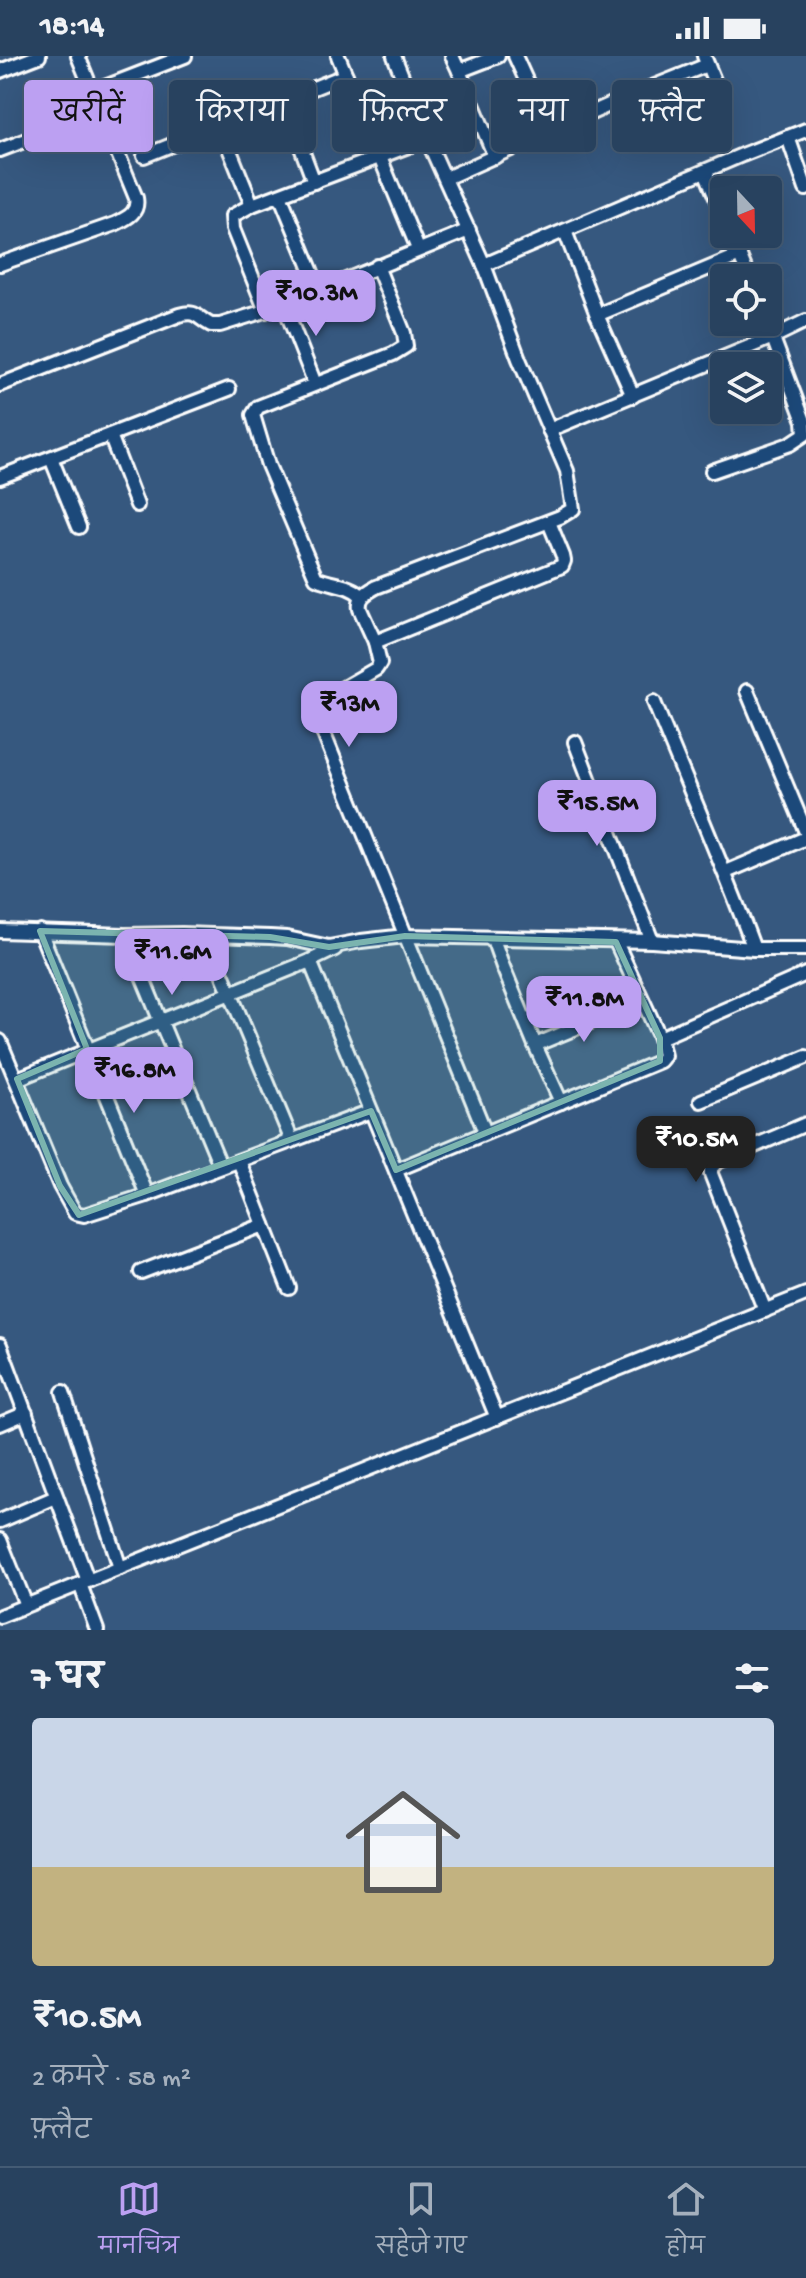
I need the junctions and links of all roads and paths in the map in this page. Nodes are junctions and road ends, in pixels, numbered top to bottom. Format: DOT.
graph roads {
  1 [pos="39,56"];
  2 [pos="78,56"];
  3 [pos="338,56"];
  4 [pos="394,56"];
  5 [pos="452,56"];
  6 [pos="498,56"];
  7 [pos="515,56"];
  8 [pos="180,57"];
  9 [pos="705,60"];
  10 [pos="0,71"];
  11 [pos="459,71"];
  12 [pos="346,75"];
  13 [pos="87,80"];
  14 [pos="122,80"];
  15 [pos="404,80"];
  16 [pos="526,80"];
  17 [pos="713,80"];
  18 [pos="316,88"];
  19 [pos="596,111"];
  20 [pos="806,130"];
  21 [pos="788,137"];
  22 [pos="24,141"];
  23 [pos="169,146"];
  24 [pos="0,150"];
  25 [pos="117,152"];
  26 [pos="231,152"];
  27 [pos="303,152"];
  28 [pos="395,152"];
  29 [pos="433,152"];
  30 [pos="506,152"];
  31 [pos="144,156"];
  32 [pos="495,157"];
  33 [pos="380,158"];
  34 [pos="705,171"];
  35 [pos="446,178"];
  36 [pos="314,182"];
  37 [pos="710,183"];
  38 [pos="806,189"];
  39 [pos="280,195"];
  40 [pos="252,205"];
  41 [pos="469,230"];
  42 [pos="565,231"];
  43 [pos="737,248"];
  44 [pos="418,249"];
  45 [pos="740,255"];
  46 [pos="2,259"];
  47 [pos="744,264"];
  48 [pos="484,265"];
  49 [pos="377,266"];
  50 [pos="319,289"];
  51 [pos="284,305"];
  52 [pos="266,311"];
  53 [pos="597,315"];
  54 [pos="806,321"];
  55 [pos="773,337"];
  56 [pos="315,384"];
  57 [pos="0,385"];
  58 [pos="229,389"];
  59 [pos="633,396"];
  60 [pos="549,430"];
  61 [pos="110,435"];
  62 [pos="51,458"];
  63 [pos="712,471"];
  64 [pos="0,477"];
  65 [pos="137,505"];
  66 [pos="549,522"];
  67 [pos="79,527"];
  68 [pos="362,596"];
  69 [pos="375,642"];
  70 [pos="747,691"];
  71 [pos="654,702"];
  72 [pos="575,742"];
  73 [pos="806,832"];
  74 [pos="806,838"];
  75 [pos="726,872"];
  76 [pos="0,931"];
  77 [pos="40,931"];
  78 [pos="125,935"];
  79 [pos="206,935"];
  80 [pos="405,936"];
  81 [pos="493,939"];
  82 [pos="652,941"];
  83 [pos="616,942"];
  84 [pos="341,946"];
  85 [pos="754,949"];
  86 [pos="806,949"];
  87 [pos="310,961"];
  88 [pos="806,974"];
  89 [pos="232,993"];
  90 [pos="642,1001"];
  91 [pos="160,1022"];
  92 [pos="660,1038"];
  93 [pos="0,1041"];
  94 [pos="535,1045"];
  95 [pos="87,1049"];
  96 [pos="806,1057"];
  97 [pos="4,1064"];
  98 [pos="17,1079"];
  99 [pos="701,1101"];
  100 [pos="561,1102"];
  101 [pos="371,1111"];
  102 [pos="806,1124"];
  103 [pos="485,1132"];
  104 [pos="292,1141"];
  105 [pos="239,1161"];
  106 [pos="221,1167"];
  107 [pos="396,1170"];
  108 [pos="147,1195"];
  109 [pos="264,1225"];
  110 [pos="141,1272"];
  111 [pos="289,1288"];
  112 [pos="806,1294"];
  113 [pos="765,1311"];
  114 [pos="0,1345"];
  115 [pos="63,1392"];
  116 [pos="26,1413"];
  117 [pos="497,1418"];
  118 [pos="0,1424"];
  119 [pos="56,1497"];
  120 [pos="0,1521"];
  121 [pos="0,1540"];
  122 [pos="120,1568"];
  123 [pos="84,1583"];
  124 [pos="26,1605"];
  125 [pos="0,1616"];
  126 [pos="97,1630"];
  1 -- 10 [label="street"];
  2 -- 13 [label="street"];
  3 -- 12 [label="street"];
  4 -- 15 [label="street"];
  5 -- 11 [label="street"];
  6 -- 11 [label="street"];
  7 -- 16 [label="street"];
  8 -- 14 [label="street"];
  9 -- 17 [label="street"];
  9 -- 19 [label="street"];
  11 -- 32 [label="street"];
  12 -- 18 [label="street"];
  12 -- 33 [label="street"];
  20 -- 21 [label="street"];
  21 -- 34 [label="street"];
  21 -- 38 [label="street"];
  22 -- 24 [label="street"];
  23 -- 31 [label="street"];
  25 -- 46 [label="street"];
  26 -- 40 [label="street"];
  27 -- 36 [label="street"];
  28 -- 33 [label="street"];
  29 -- 35 [label="street"];
  30 -- 32 [label="street"];
  32 -- 35 [label="street"];
  33 -- 36 [label="street"];
  33 -- 44 [label="street"];
  34 -- 37 [label="street"];
  34 -- 42 [label="street"];
  35 -- 41 [label="street"];
  36 -- 39 [label="street"];
  39 -- 40 [label="street"];
  39 -- 50 [label="street"];
  40 -- 52 [label="street"];
  41 -- 44 [label="street"];
  41 -- 48 [label="street"];
  42 -- 48 [label="street"];
  42 -- 53 [label="street"];
  43 -- 45 [label="street"];
  44 -- 49 [label="street"];
  45 -- 47 [label="street"];
  45 -- 53 [label="street"];
  48 -- 60 [label="street"];
  49 -- 50 [label="street"];
  49 -- 56 [label="street"];
  50 -- 51 [label="street"];
  51 -- 52 [label="street"];
  51 -- 56 [label="street"];
  52 -- 57 [label="street"];
  53 -- 59 [label="street"];
  54 -- 55 [label="street"];
  55 -- 59 [label="street"];
  55 -- 63 [label="street"];
  56 -- 68 [label="street"];
  58 -- 61 [label="street"];
  59 -- 60 [label="street"];
  60 -- 66 [label="street"];
  61 -- 62 [label="street"];
  61 -- 65 [label="street"];
  62 -- 64 [label="street"];
  62 -- 67 [label="street"];
  66 -- 68 [label="street"];
  66 -- 69 [label="street"];
  68 -- 69 [label="street"];
  69 -- 80 [label="street"];
  70 -- 73 [label="street"];
  71 -- 75 [label="street"];
  72 -- 82 [label="street"];
  74 -- 75 [label="street"];
  75 -- 85 [label="street"];
  76 -- 77 [label="street"];
  77 -- 78 [label="street"];
  77 -- 95 [label="street"];
  78 -- 79 [label="street"];
  78 -- 91 [label="street"];
  79 -- 84 [label="street"];
  79 -- 89 [label="street"];
  80 -- 81 [label="street"];
  80 -- 84 [label="street"];
  80 -- 103 [label="street"];
  81 -- 83 [label="street"];
  81 -- 94 [label="street"];
  82 -- 83 [label="street"];
  82 -- 85 [label="street"];
  83 -- 90 [label="street"];
  84 -- 87 [label="street"];
  85 -- 86 [label="street"];
  87 -- 89 [label="street"];
  87 -- 101 [label="street"];
  88 -- 92 [label="street"];
  89 -- 91 [label="street"];
  89 -- 104 [label="street"];
  90 -- 92 [label="street"];
  90 -- 94 [label="street"];
  91 -- 95 [label="street"];
  91 -- 106 [label="street"];
  92 -- 100 [label="street"];
  93 -- 97 [label="street"];
  94 -- 100 [label="street"];
  95 -- 98 [label="street"];
  95 -- 108 [label="street"];
  96 -- 99 [label="street"];
  97 -- 98 [label="street"];
  98 -- 108 [label="street"];
  100 -- 103 [label="street"];
  101 -- 104 [label="street"];
  101 -- 107 [label="street"];
  102 -- 113 [label="street"];
  103 -- 107 [label="street"];
  104 -- 105 [label="street"];
  105 -- 106 [label="street"];
  105 -- 109 [label="street"];
  106 -- 108 [label="street"];
  107 -- 117 [label="street"];
  109 -- 110 [label="street"];
  109 -- 111 [label="street"];
  112 -- 113 [label="street"];
  113 -- 117 [label="street"];
  114 -- 116 [label="street"];
  115 -- 122 [label="street"];
  116 -- 118 [label="street"];
  116 -- 119 [label="street"];
  117 -- 122 [label="street"];
  119 -- 120 [label="street"];
  119 -- 123 [label="street"];
  121 -- 124 [label="street"];
  122 -- 123 [label="street"];
  123 -- 124 [label="street"];
  123 -- 126 [label="street"];
  124 -- 125 [label="street"];
}
